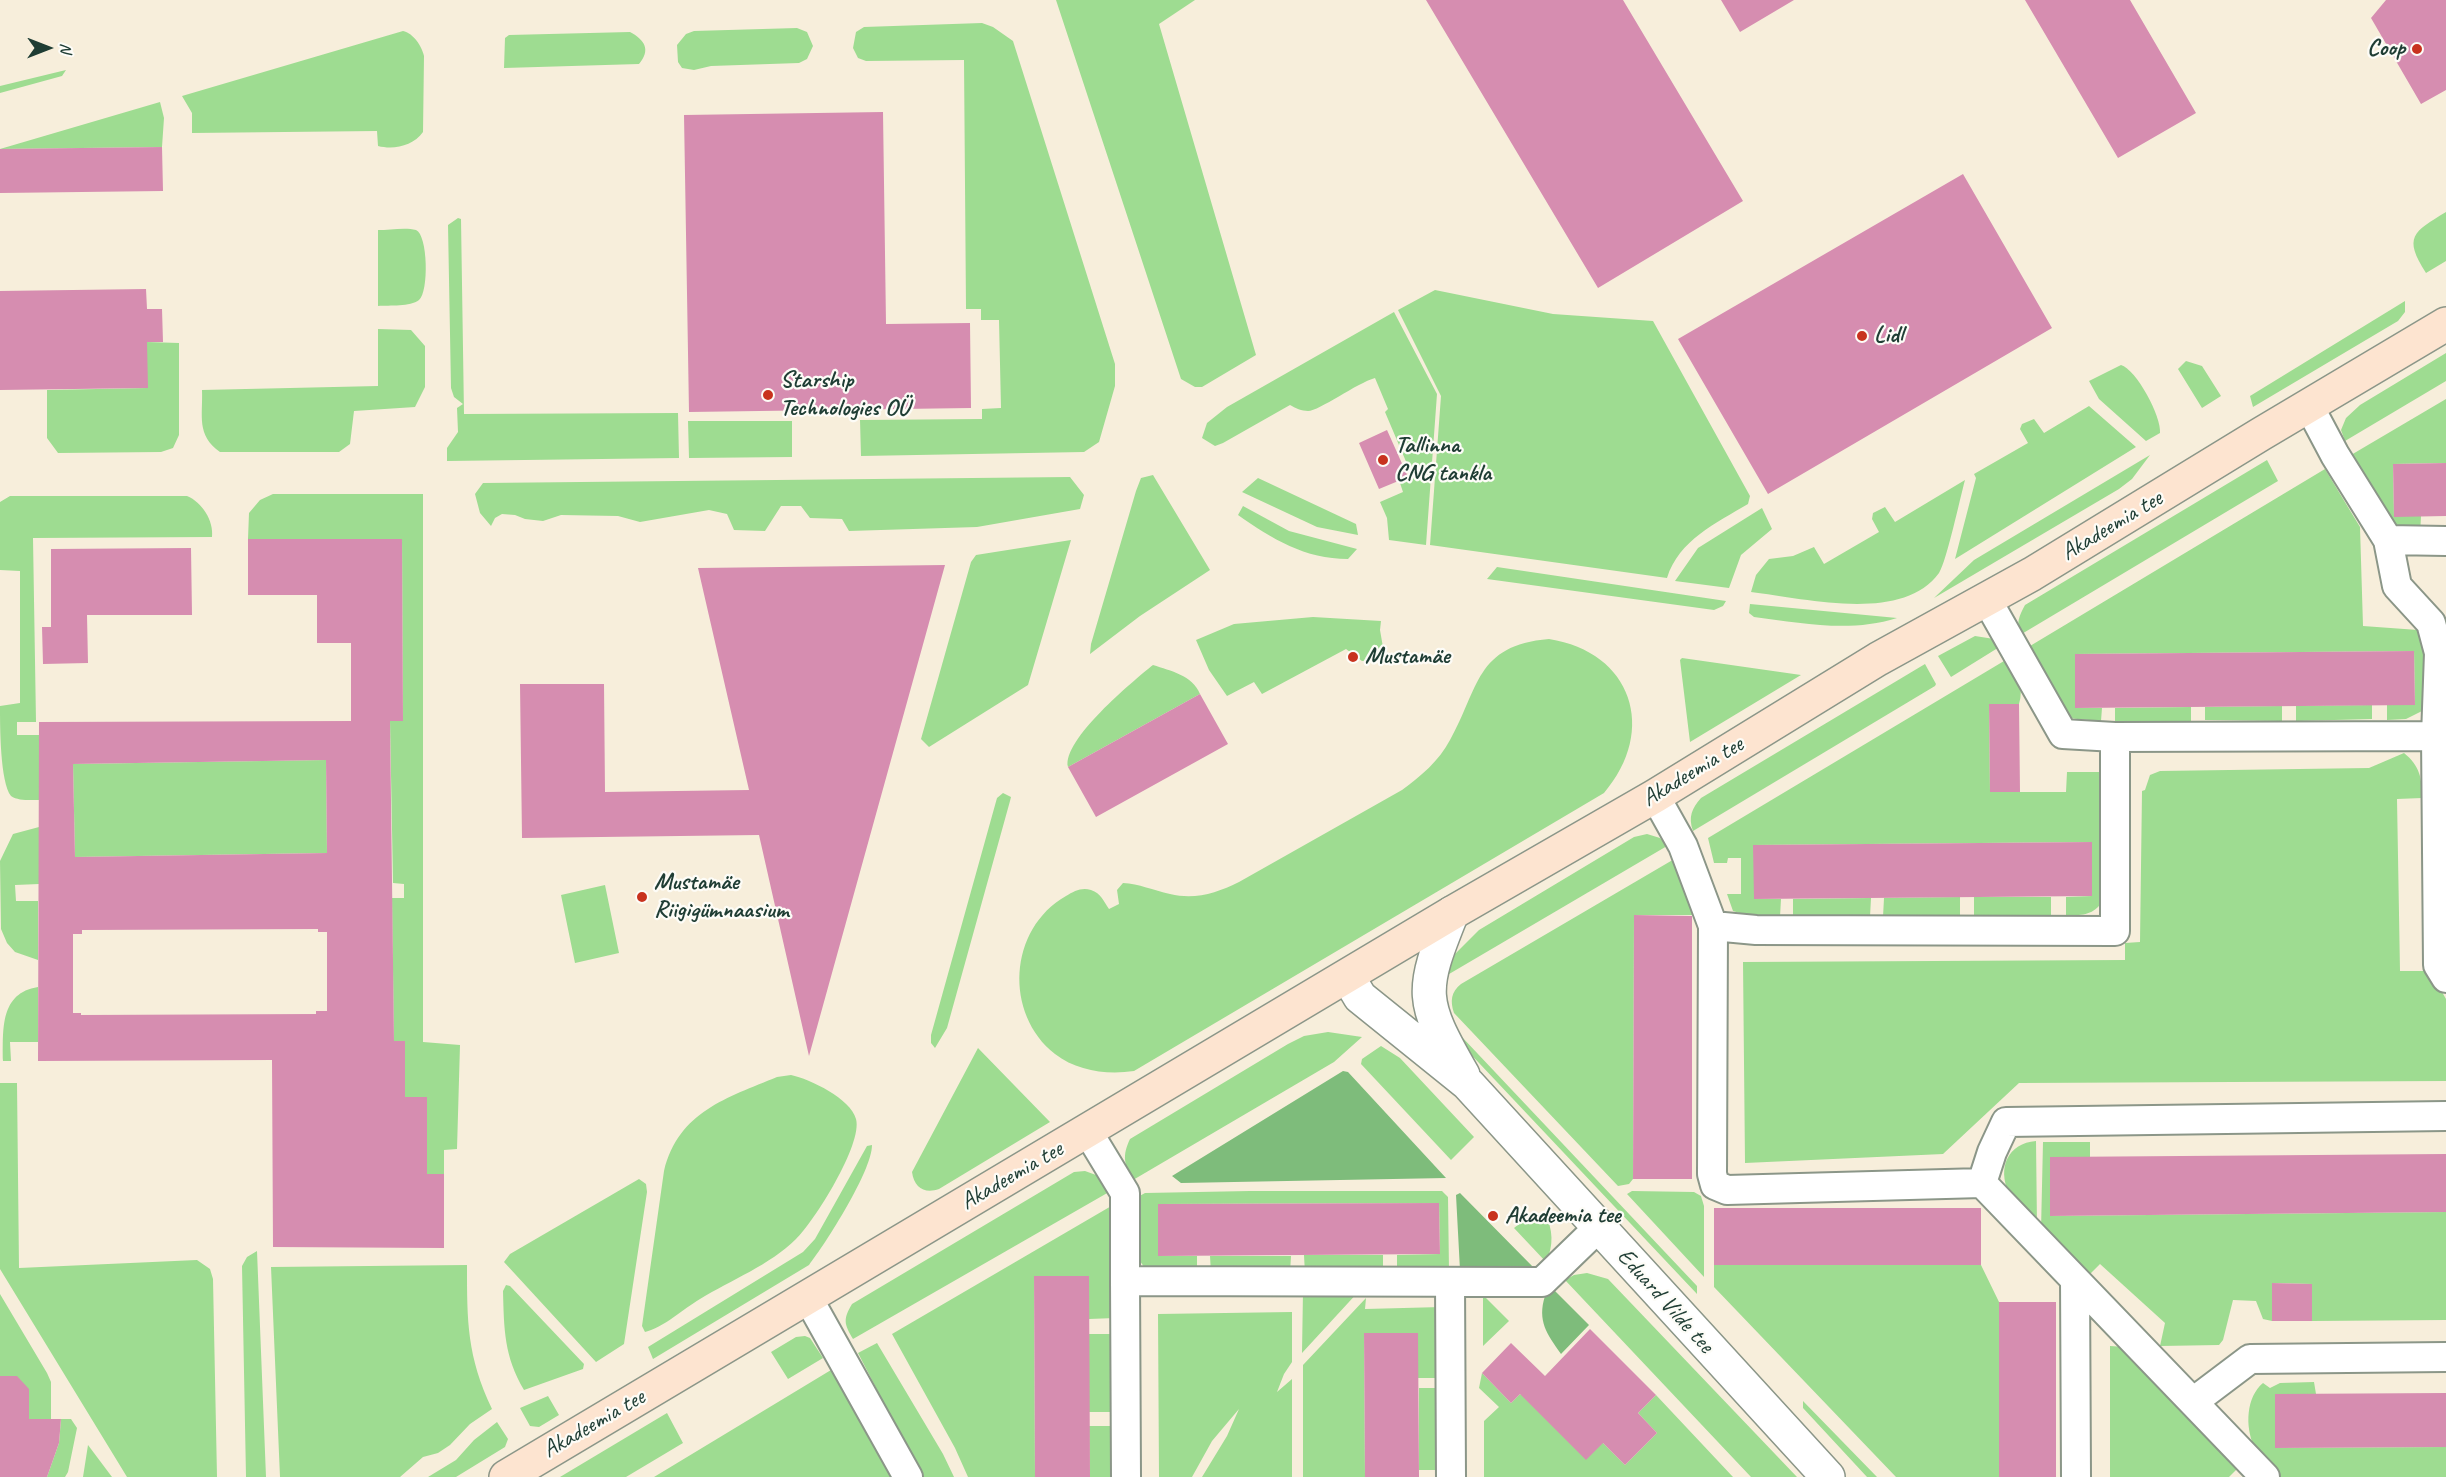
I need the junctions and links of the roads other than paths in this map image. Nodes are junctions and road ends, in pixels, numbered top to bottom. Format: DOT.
graph roads {
  1 [pos="2446,324"];
  2 [pos="2309,406"];
  3 [pos="2388,540"];
  4 [pos="2446,541"];
  5 [pos="1987,600"];
  6 [pos="2436,736"];
  7 [pos="2115,737"];
  8 [pos="1655,796"];
  9 [pos="1452,913"];
  10 [pos="1713,926"];
  11 [pos="1348,976"];
  12 [pos="2446,978"];
  13 [pos="1468,1084"];
  14 [pos="2446,1116"];
  15 [pos="1088,1132"];
  16 [pos="1982,1183"];
  17 [pos="1599,1227"];
  18 [pos="2075,1280"];
  19 [pos="1125,1281"];
  20 [pos="1450,1282"];
  21 [pos="808,1298"];
  22 [pos="2446,1357"];
  23 [pos="2193,1402"];
  24 [pos="506,1477"];
  25 [pos="909,1477"];
  26 [pos="1126,1477"];
  27 [pos="1451,1477"];
  28 [pos="1828,1477"];
  29 [pos="2076,1477"];
  30 [pos="2265,1477"];
  1 -- 2 [label="main road, Akadeemia tee"];
  2 -- 3 [label="street"];
  2 -- 5 [label="main road, Akadeemia tee"];
  3 -- 4 [label="street"];
  3 -- 6 [label="street"];
  5 -- 7 [label="street"];
  5 -- 8 [label="main road, Akadeemia tee"];
  6 -- 7 [label="street"];
  6 -- 12 [label="street"];
  7 -- 10 [label="street"];
  8 -- 9 [label="main road, Akadeemia tee"];
  8 -- 10 [label="street"];
  9 -- 11 [label="main road, Akadeemia tee"];
  9 -- 13 [label="street"];
  10 -- 16 [label="street"];
  11 -- 13 [label="street, Eduard Vilde tee"];
  11 -- 15 [label="main road, Akadeemia tee"];
  13 -- 17 [label="street, Eduard Vilde tee"];
  14 -- 16 [label="street"];
  15 -- 19 [label="street"];
  15 -- 21 [label="main road, Akadeemia tee"];
  16 -- 18 [label="street"];
  17 -- 20 [label="street"];
  17 -- 28 [label="street, Eduard Vilde tee"];
  18 -- 23 [label="street"];
  18 -- 29 [label="street"];
  19 -- 20 [label="street"];
  19 -- 26 [label="street"];
  20 -- 27 [label="street"];
  21 -- 24 [label="main road, Akadeemia tee"];
  21 -- 25 [label="street"];
  22 -- 23 [label="street"];
  23 -- 30 [label="street"];
}
